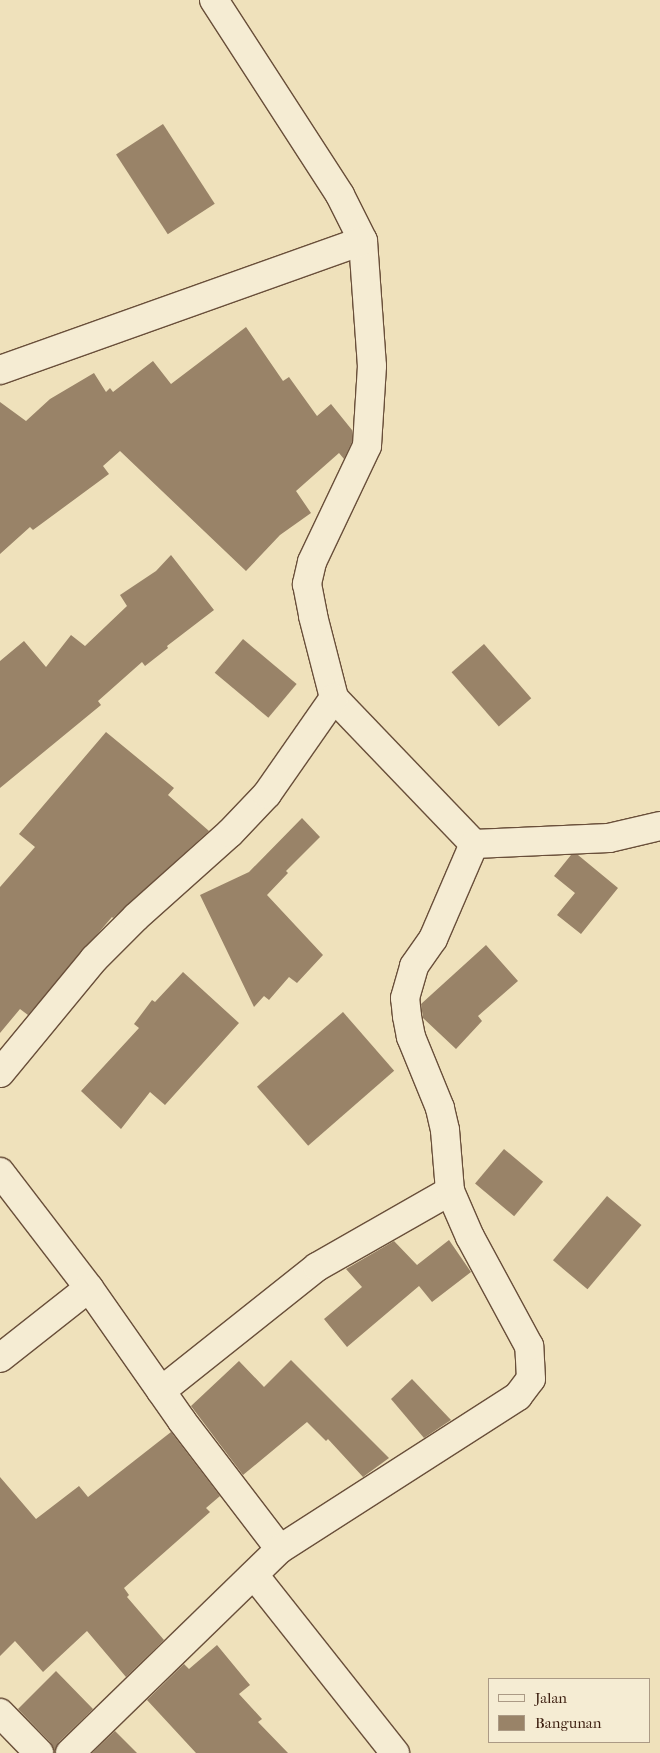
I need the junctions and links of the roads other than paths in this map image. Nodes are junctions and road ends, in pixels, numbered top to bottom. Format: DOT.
graph roads {
  1 [pos="214,0"];
  2 [pos="363,241"];
  3 [pos="0,370"];
  4 [pos="334,698"];
  5 [pos="660,826"];
  6 [pos="474,844"];
  7 [pos="0,1074"];
  8 [pos="0,1172"];
  9 [pos="450,1191"];
  10 [pos="89,1288"];
  11 [pos="0,1358"];
  12 [pos="161,1392"];
  13 [pos="280,1549"];
  14 [pos="254,1575"];
  15 [pos="0,1714"];
  16 [pos="39,1753"];
  17 [pos="70,1753"];
  18 [pos="396,1753"];
  1 -- 2 [label="street"];
  2 -- 3 [label="street"];
  2 -- 4 [label="street"];
  4 -- 6 [label="street"];
  4 -- 7 [label="street"];
  5 -- 6 [label="street"];
  6 -- 9 [label="street"];
  8 -- 10 [label="street"];
  9 -- 12 [label="street"];
  9 -- 13 [label="street"];
  10 -- 11 [label="street"];
  10 -- 12 [label="street"];
  12 -- 13 [label="street"];
  13 -- 14 [label="street"];
  14 -- 17 [label="street"];
  14 -- 18 [label="street"];
  15 -- 16 [label="street"];
}
